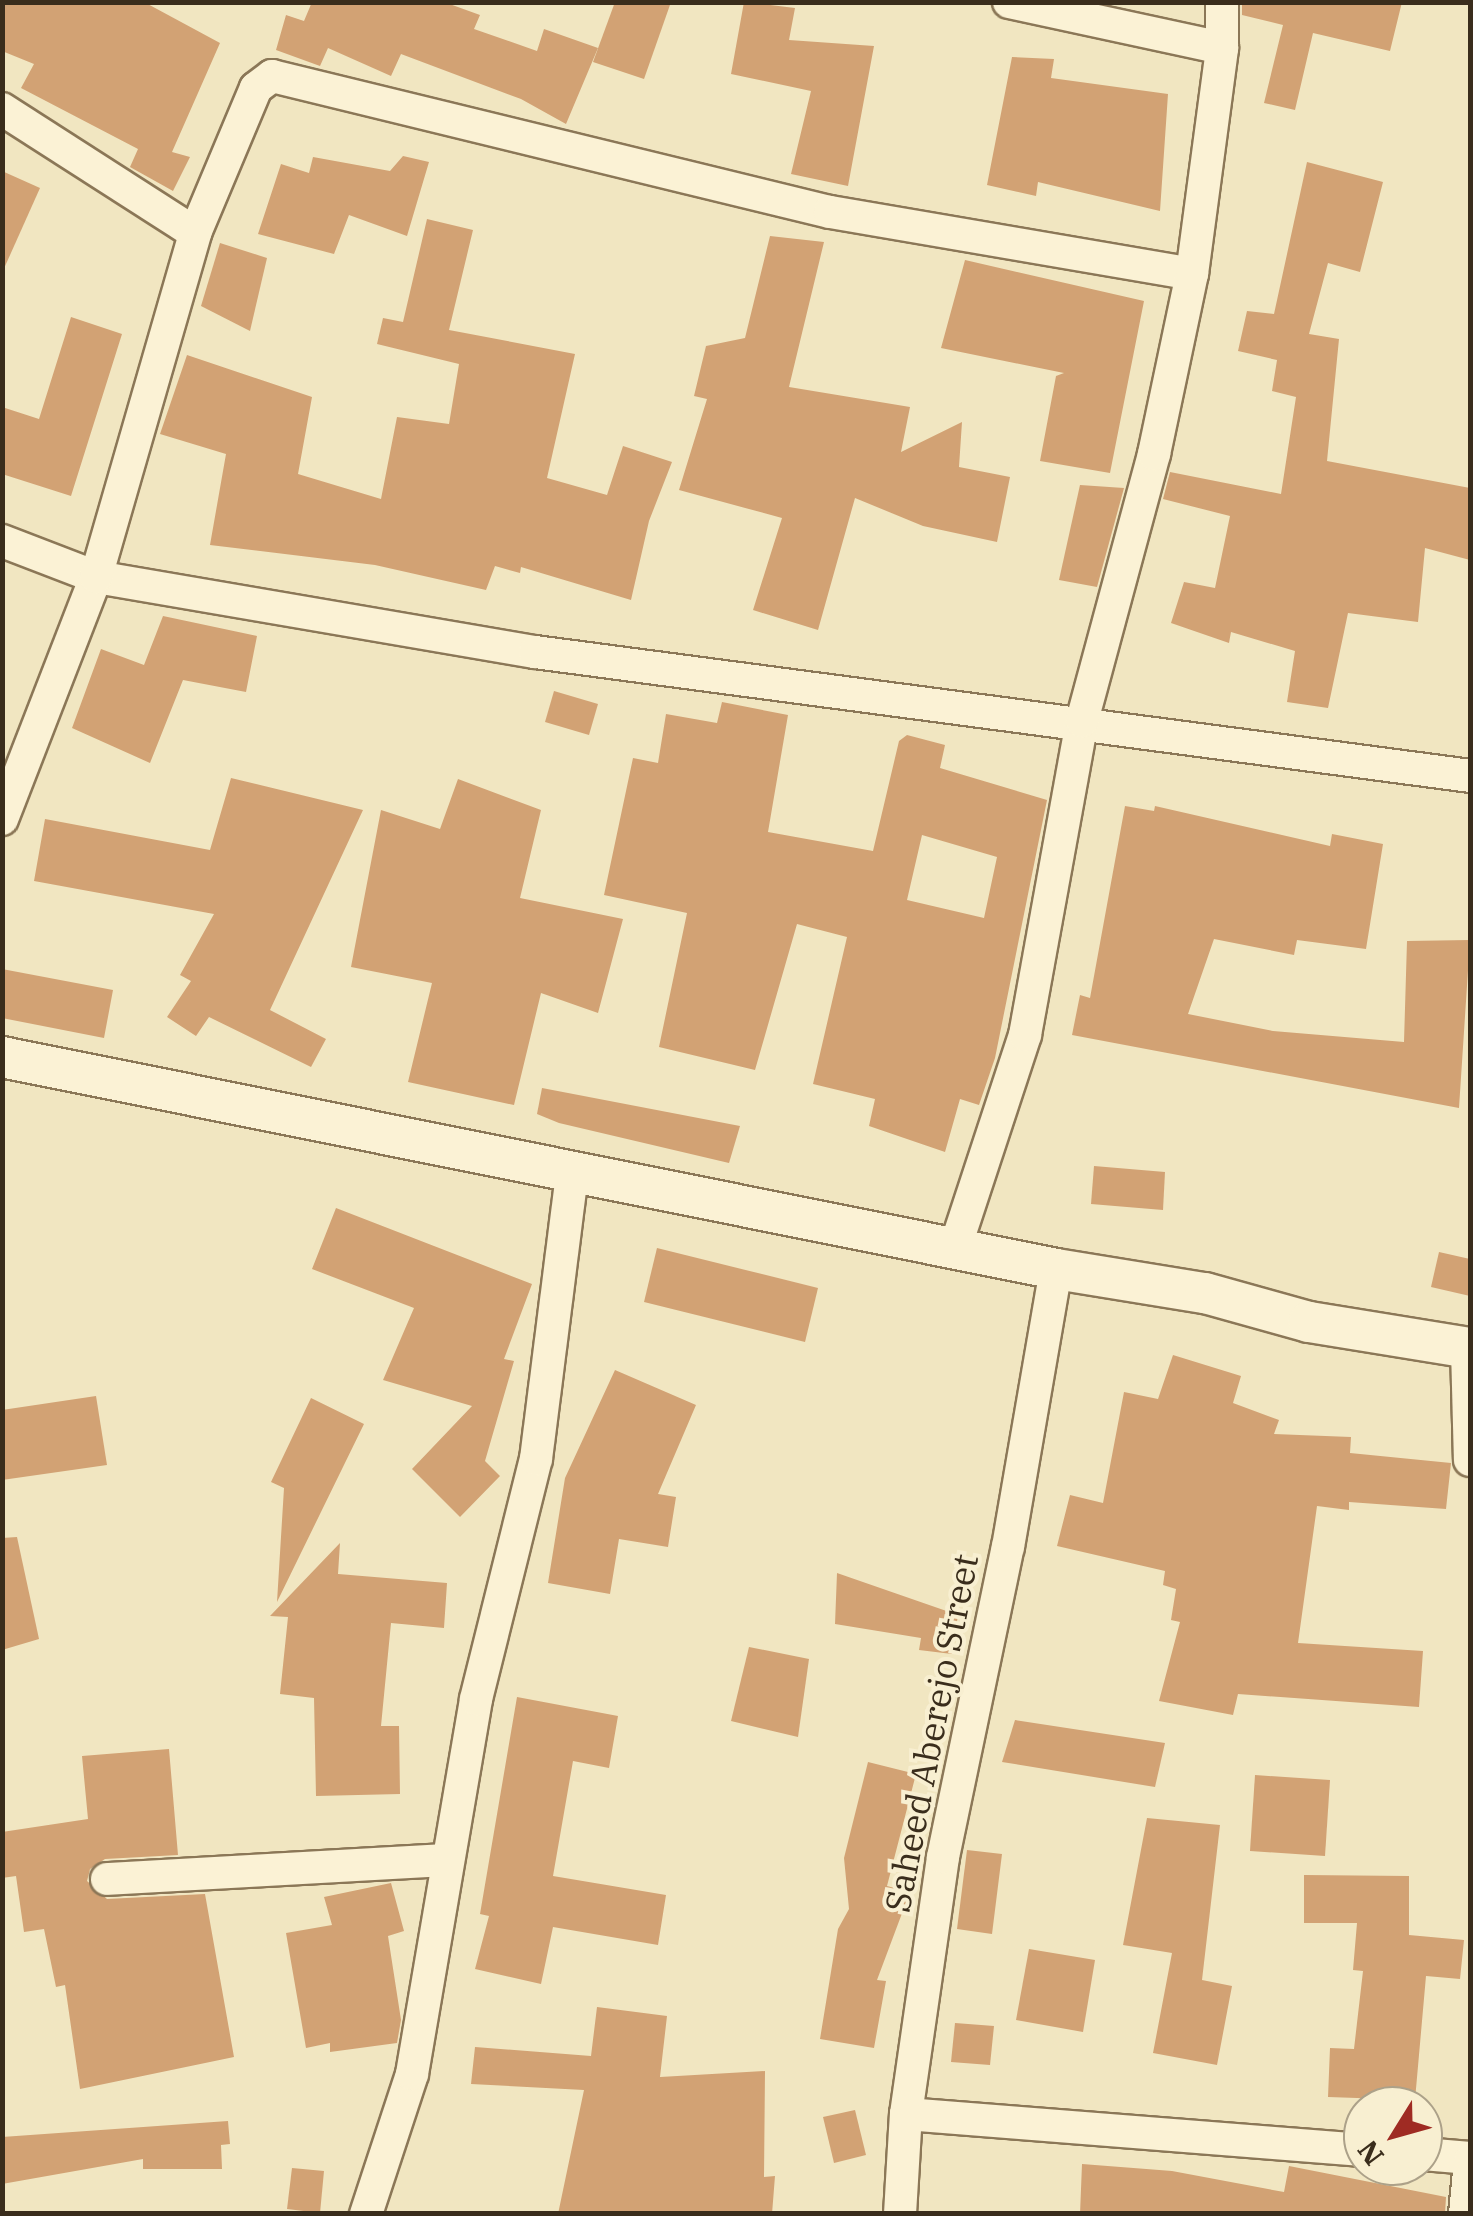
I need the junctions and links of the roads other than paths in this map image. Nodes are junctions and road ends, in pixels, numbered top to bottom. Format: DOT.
graph roads {
  1 [pos="1009,2"];
  2 [pos="1222,2"];
  3 [pos="1222,48"];
  4 [pos="2,109"];
  5 [pos="195,233"];
  6 [pos="1192,274"];
  7 [pos="2,541"];
  8 [pos="96,577"];
  9 [pos="1082,720"];
  10 [pos="1470,776"];
  11 [pos="2,820"];
  12 [pos="2,1058"];
  13 [pos="572,1173"];
  14 [pos="956,1245"];
  15 [pos="1056,1269"];
  16 [pos="1469,1348"];
  17 [pos="1470,1460"];
  18 [pos="447,1860"];
  19 [pos="107,1879"];
  20 [pos="906,2114"];
  21 [pos="1343,2148"];
  22 [pos="1443,2157"];
  23 [pos="1470,2160"];
  24 [pos="366,2214"];
  25 [pos="900,2214"];
  26 [pos="1465,2214"];
  1 -- 3 [label="street"];
  2 -- 3 [label="street"];
  3 -- 6 [label="street"];
  4 -- 5 [label="street"];
  5 -- 6 [label="street"];
  5 -- 8 [label="street"];
  6 -- 9 [label="street"];
  7 -- 8 [label="street"];
  8 -- 9 [label="street"];
  8 -- 11 [label="street"];
  9 -- 10 [label="street"];
  9 -- 14 [label="street"];
  12 -- 13 [label="street"];
  13 -- 14 [label="street"];
  13 -- 18 [label="street"];
  14 -- 15 [label="street"];
  15 -- 16 [label="street"];
  15 -- 20 [label="street, Saheed Aberejo Street"];
  16 -- 17 [label="street"];
  18 -- 19 [label="street"];
  18 -- 24 [label="street"];
  20 -- 21 [label="street"];
  20 -- 25 [label="street, Saheed Aberejo Street"];
  22 -- 23 [label="street"];
  23 -- 26 [label="street"];
}
